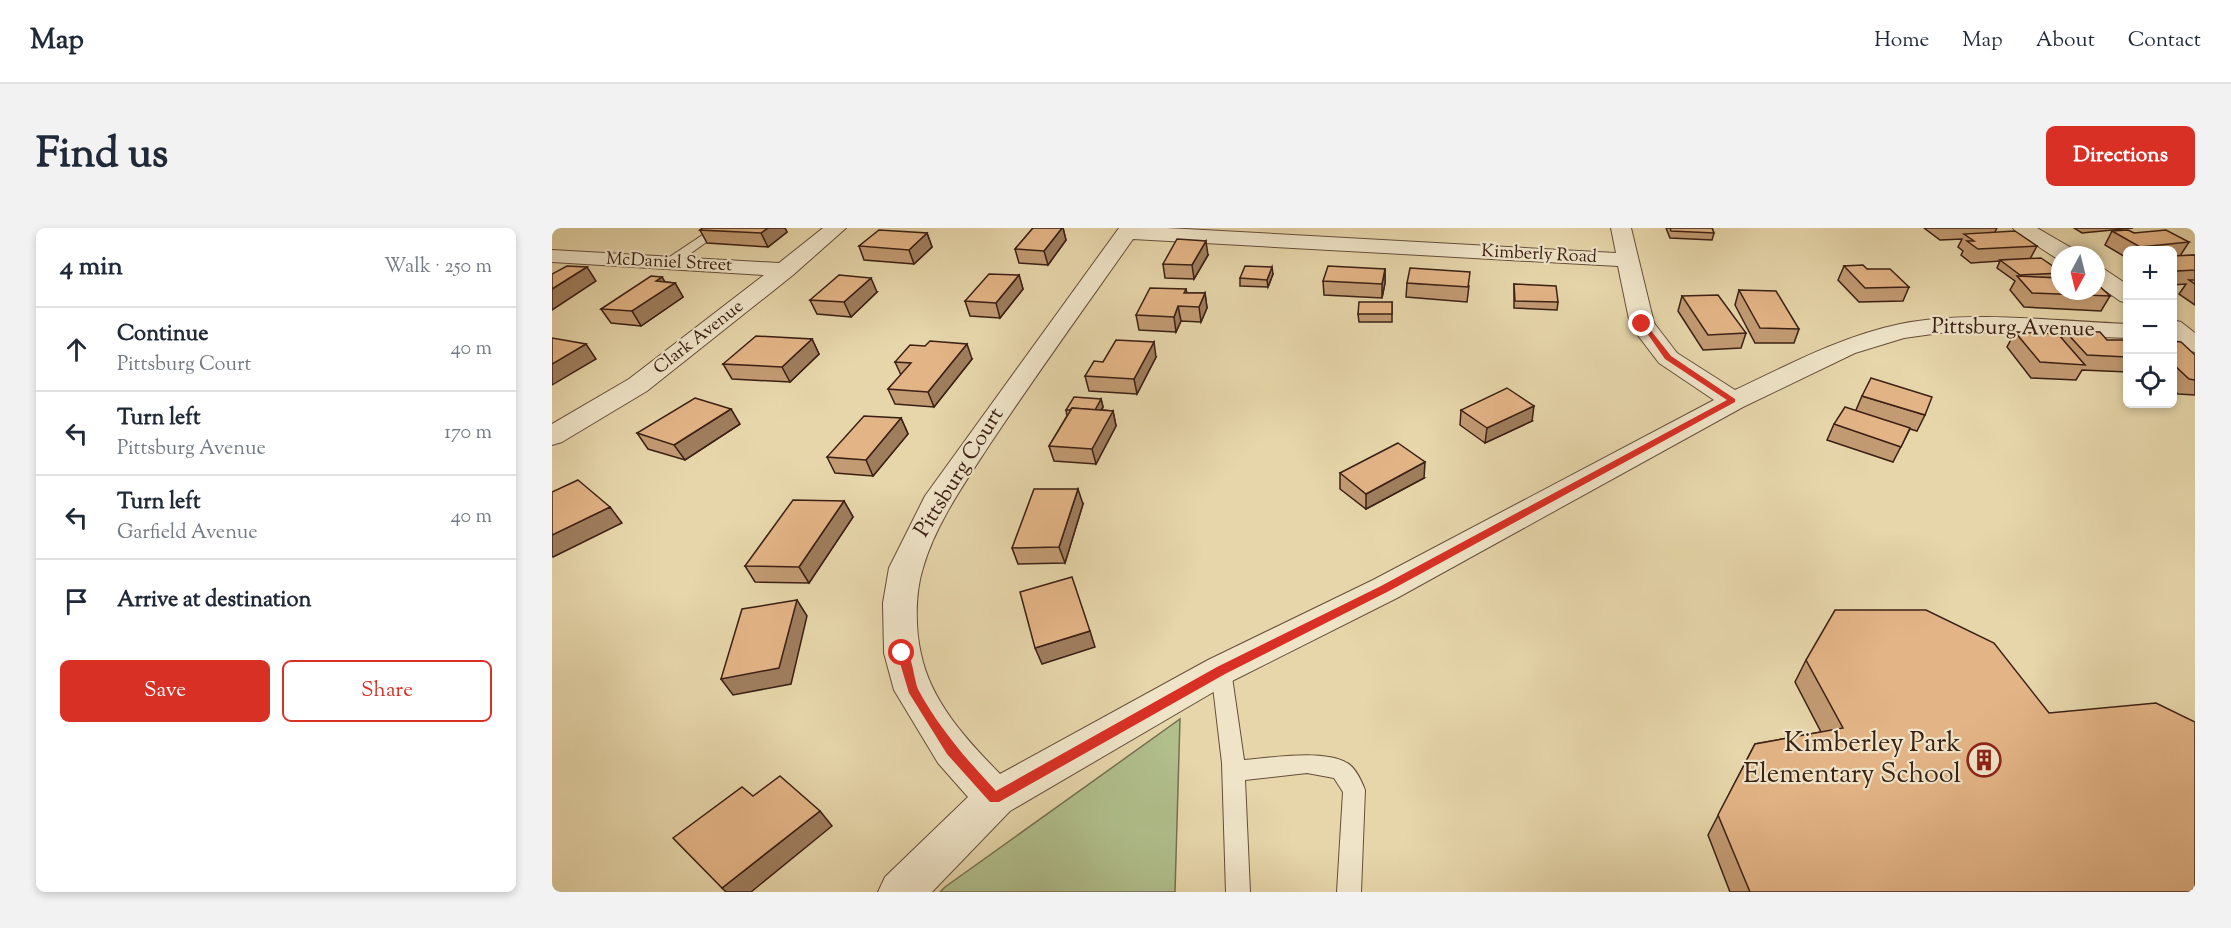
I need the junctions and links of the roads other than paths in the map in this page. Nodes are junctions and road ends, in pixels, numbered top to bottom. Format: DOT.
graph roads {
  1 [pos="720,228"];
  2 [pos="836,228"];
  3 [pos="1622,228"];
  4 [pos="2023,228"];
  5 [pos="697,229"];
  6 [pos="1129,230"];
  7 [pos="2052,246"];
  8 [pos="552,256"];
  9 [pos="1627,260"];
  10 [pos="660,262"];
  11 [pos="785,270"];
  12 [pos="2105,280"];
  13 [pos="2123,293"];
  14 [pos="2123,331"];
  15 [pos="1733,401"];
  16 [pos="552,436"];
  17 [pos="1221,670"];
  18 [pos="1234,771"];
  19 [pos="994,798"];
  20 [pos="901,892"];
  21 [pos="1239,892"];
  22 [pos="1349,892"];
  1 -- 10 [label="lane"];
  2 -- 11 [label="street, Clark Avenue"];
  3 -- 9 [label="street"];
  4 -- 7 [label="street"];
  5 -- 10 [label="lane"];
  6 -- 9 [label="street, Kimberly Road"];
  6 -- 19 [label="street, Pittsburg Court"];
  8 -- 10 [label="street, McDaniel Street"];
  9 -- 15 [label="street"];
  10 -- 11 [label="street, McDaniel Street"];
  11 -- 16 [label="street, Clark Avenue"];
  12 -- 13 [label="street"];
  14 -- 15 [label="street, Pittsburg Avenue"];
  15 -- 17 [label="street, Pittsburg Avenue"];
  17 -- 18 [label="lane"];
  17 -- 19 [label="street, Pittsburg Avenue"];
  18 -- 21 [label="lane"];
  18 -- 22 [label="lane"];
  19 -- 20 [label="street, Pittsburg Avenue"];
}
